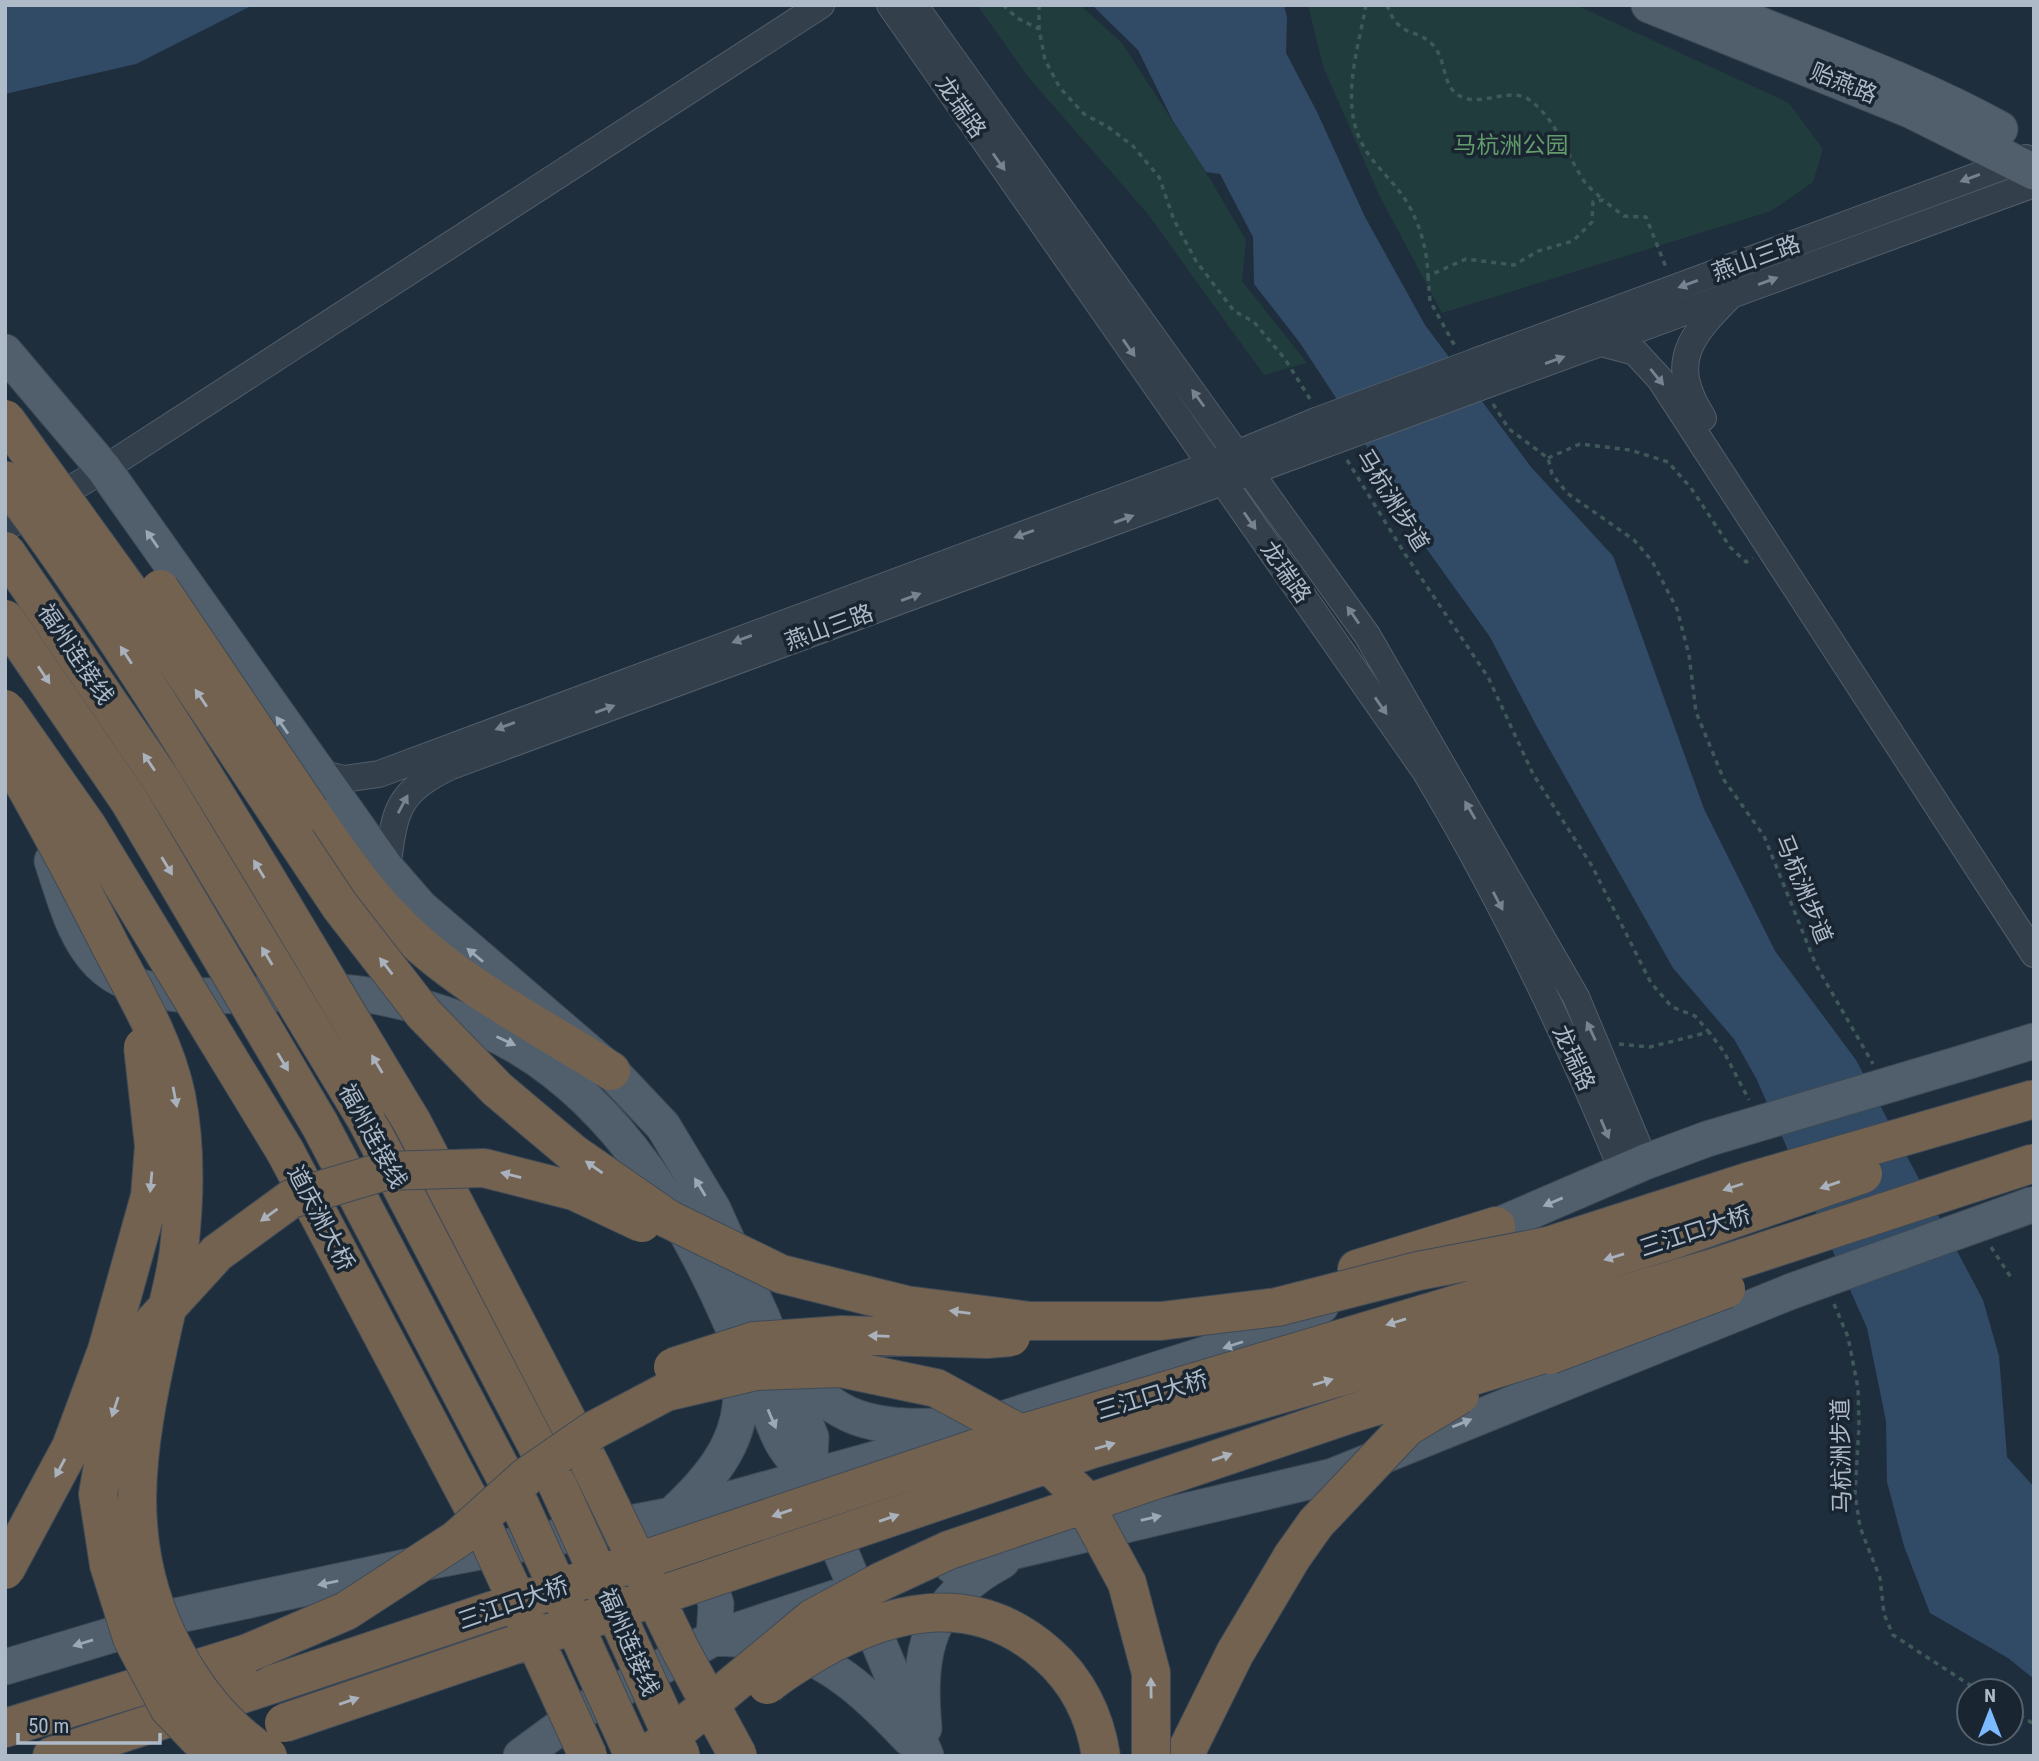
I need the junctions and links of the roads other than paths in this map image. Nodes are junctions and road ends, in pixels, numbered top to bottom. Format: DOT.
graph roads {
  1 [pos="821,5"];
  2 [pos="890,5"];
  3 [pos="914,5"];
  4 [pos="1649,5"];
  5 [pos="1712,5"];
  6 [pos="2030,164"];
  7 [pos="1732,294"];
  8 [pos="1601,343"];
  9 [pos="5,352"];
  10 [pos="1478,373"];
  11 [pos="5,405"];
  12 [pos="5,419"];
  13 [pos="1245,463"];
  14 [pos="104,470"];
  15 [pos="1216,474"];
  16 [pos="5,480"];
  17 [pos="5,528"];
  18 [pos="5,551"];
  19 [pos="5,619"];
  20 [pos="5,709"];
  21 [pos="5,751"];
  22 [pos="315,772"];
  23 [pos="387,869"];
  24 [pos="2034,932"];
  25 [pos="112,948"];
  26 [pos="2034,954"];
  27 [pos="2034,1041"];
  28 [pos="611,1071"];
  29 [pos="2034,1098"];
  30 [pos="2034,1115"];
  31 [pos="2034,1163"];
  32 [pos="1634,1167"];
  33 [pos="2034,1176"];
  34 [pos="2034,1204"];
  35 [pos="1496,1226"];
  36 [pos="748,1300"];
  37 [pos="1742,1310"];
  38 [pos="1702,1324"];
  39 [pos="1573,1345"];
  40 [pos="1034,1409"];
  41 [pos="810,1476"];
  42 [pos="535,1489"];
  43 [pos="671,1515"];
  44 [pos="1032,1545"];
  45 [pos="5,1570"];
  46 [pos="856,1591"];
  47 [pos="697,1643"];
  48 [pos="5,1667"];
  49 [pos="5,1728"];
  50 [pos="276,1739"];
  51 [pos="52,1756"];
  52 [pos="188,1756"];
  53 [pos="215,1756"];
  54 [pos="521,1756"];
  55 [pos="588,1756"];
  56 [pos="634,1756"];
  57 [pos="647,1756"];
  58 [pos="681,1756"];
  59 [pos="687,1756"];
  60 [pos="727,1756"];
  61 [pos="738,1756"];
  62 [pos="926,1756"];
  63 [pos="1101,1756"];
  64 [pos="1151,1756"];
  65 [pos="1184,1756"];
  1 -- 14 [label="street"];
  2 -- 15 [label="street, 龙瑞路, one-way"];
  13 -- 3 [label="street, 龙瑞路, one-way"];
  4 -- 6 [label="main road, 贻燕路"];
  5 -- 6 [label="main road, 贻燕路"];
  7 -- 6 [label="street, 燕山三路, one-way"];
  6 -- 10 [label="street, 燕山三路, one-way"];
  7 -- 8 [label="street, 燕山三路"];
  7 -- 24 [label="street"];
  10 -- 8 [label="street, 燕山三路, one-way"];
  8 -- 26 [label="street, one-way"];
  9 -- 14 [label="main road"];
  10 -- 13 [label="street, 燕山三路, bridge"];
  11 -- 28 [label="highway, bridge"];
  36 -- 12 [label="highway, one-way, bridge"];
  13 -- 15 [label="street, 燕山三路"];
  32 -- 13 [label="street, 龙瑞路, one-way"];
  14 -- 17 [label="street"];
  22 -- 14 [label="main road, one-way"];
  15 -- 22 [label="street, 燕山三路, one-way"];
  23 -- 15 [label="street, 燕山三路, one-way"];
  15 -- 32 [label="street, 龙瑞路, one-way"];
  47 -- 16 [label="highway, one-way, bridge"];
  42 -- 18 [label="highway, 福州连接线, one-way, bridge"];
  19 -- 42 [label="highway, 福州连接线, one-way, bridge"];
  20 -- 55 [label="highway, 道庆洲大桥, bridge"];
  21 -- 25 [label="highway, bridge"];
  21 -- 36 [label="main road, one-way"];
  22 -- 23 [label="main road"];
  28 -- 23 [label="main road, one-way"];
  25 -- 45 [label="highway, one-way, bridge"];
  25 -- 50 [label="highway, one-way, bridge"];
  27 -- 32 [label="main road, bridge"];
  36 -- 28 [label="main road, one-way"];
  29 -- 36 [label="highway, one-way, bridge"];
  30 -- 51 [label="highway, 三江口大桥, one-way, bridge"];
  50 -- 31 [label="highway, 三江口大桥, one-way, bridge"];
  32 -- 35 [label="main road, one-way"];
  32 -- 37 [label="main road"];
  32 -- 38 [label="main road"];
  33 -- 39 [label="highway, bridge"];
  34 -- 37 [label="main road, bridge"];
  35 -- 40 [label="main road, one-way"];
  35 -- 42 [label="highway, one-way, bridge"];
  36 -- 40 [label="main road"];
  36 -- 41 [label="main road"];
  36 -- 43 [label="main road"];
  36 -- 53 [label="highway, one-way, bridge"];
  37 -- 38 [label="main road"];
  44 -- 38 [label="main road, one-way"];
  57 -- 39 [label="highway, one-way, bridge"];
  39 -- 65 [label="highway, bridge"];
  40 -- 41 [label="main road"];
  41 -- 43 [label="main road"];
  41 -- 46 [label="main road"];
  42 -- 49 [label="highway, bridge"];
  42 -- 56 [label="highway, 福州连接线, bridge"];
  42 -- 58 [label="highway, 福州连接线, bridge"];
  64 -- 42 [label="highway, one-way, bridge"];
  43 -- 47 [label="main road"];
  43 -- 48 [label="main road, one-way"];
  44 -- 46 [label="main road"];
  44 -- 62 [label="main road"];
  46 -- 47 [label="main road"];
  46 -- 62 [label="main road"];
  47 -- 54 [label="main road"];
  47 -- 60 [label="highway, bridge"];
  47 -- 61 [label="highway, bridge"];
  47 -- 62 [label="main road"];
  50 -- 52 [label="highway, 三江口大桥"];
  59 -- 63 [label="highway, bridge"];
}
